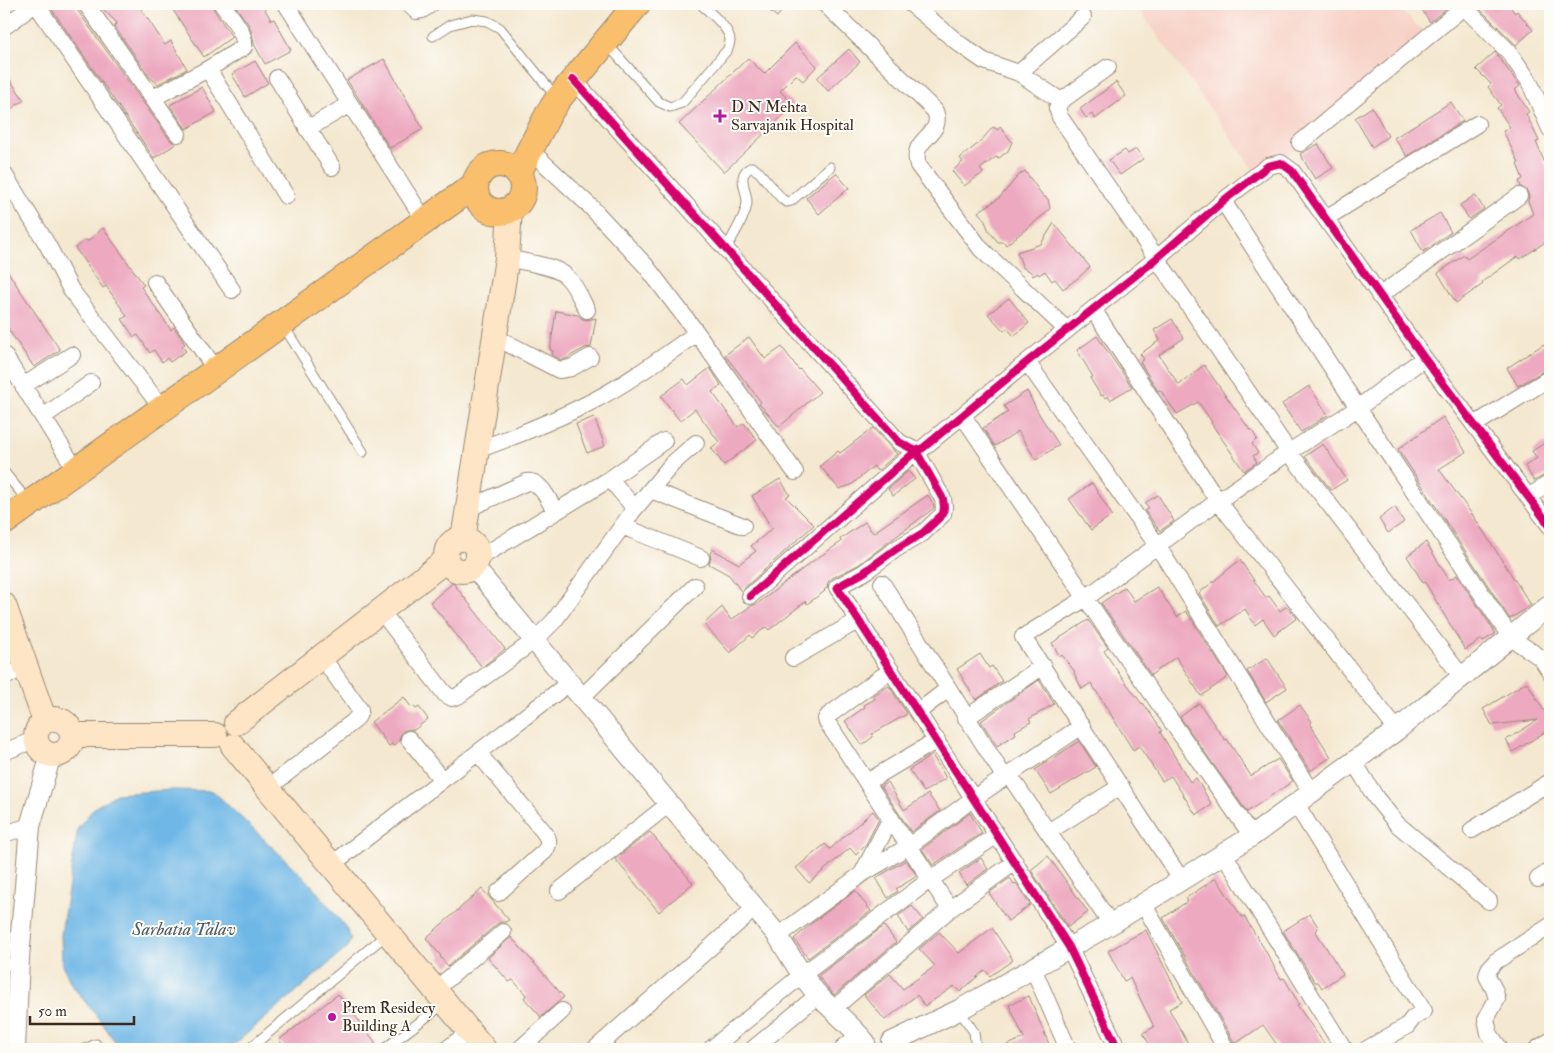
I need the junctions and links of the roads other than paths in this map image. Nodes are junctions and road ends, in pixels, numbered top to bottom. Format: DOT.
graph roads {
  1 [pos="36,4"];
  2 [pos="86,4"];
  3 [pos="222,4"];
  4 [pos="409,4"];
  5 [pos="431,4"];
  6 [pos="637,4"];
  7 [pos="701,4"];
  8 [pos="825,4"];
  9 [pos="290,5"];
  10 [pos="1464,5"];
  11 [pos="920,6"];
  12 [pos="1083,18"];
  13 [pos="4,27"];
  14 [pos="433,36"];
  15 [pos="606,43"];
  16 [pos="1108,67"];
  17 [pos="208,69"];
  18 [pos="1019,73"];
  19 [pos="277,78"];
  20 [pos="560,97"];
  21 [pos="153,98"];
  22 [pos="1061,101"];
  23 [pos="350,104"];
  24 [pos="1477,124"];
  25 [pos="308,129"];
  26 [pos="1550,129"];
  27 [pos="178,134"];
  28 [pos="1300,143"];
  29 [pos="530,150"];
  30 [pos="332,167"];
  31 [pos="830,167"];
  32 [pos="507,168"];
  33 [pos="4,174"];
  34 [pos="475,185"];
  35 [pos="286,196"];
  36 [pos="1519,196"];
  37 [pos="1223,201"];
  38 [pos="510,209"];
  39 [pos="1326,218"];
  40 [pos="425,220"];
  41 [pos="726,249"];
  42 [pos="507,258"];
  43 [pos="1156,259"];
  44 [pos="155,282"];
  45 [pos="232,290"];
  46 [pos="1380,296"];
  47 [pos="1093,309"];
  48 [pos="587,310"];
  49 [pos="281,323"];
  50 [pos="1067,330"];
  51 [pos="697,333"];
  52 [pos="495,338"];
  53 [pos="4,355"];
  54 [pos="72,355"];
  55 [pos="590,357"];
  56 [pos="1424,358"];
  57 [pos="1028,362"];
  58 [pos="216,370"];
  59 [pos="1550,378"];
  60 [pos="91,383"];
  61 [pos="23,386"];
  62 [pos="162,408"];
  63 [pos="1358,408"];
  64 [pos="963,416"];
  65 [pos="43,417"];
  66 [pos="1474,425"];
  67 [pos="664,441"];
  68 [pos="696,443"];
  69 [pos="477,450"];
  70 [pos="916,451"];
  71 [pos="362,452"];
  72 [pos="1289,452"];
  73 [pos="76,470"];
  74 [pos="4,472"];
  75 [pos="796,472"];
  76 [pos="610,479"];
  77 [pos="1550,483"];
  78 [pos="651,490"];
  79 [pos="1528,497"];
  80 [pos="1218,501"];
  81 [pos="30,503"];
  82 [pos="468,509"];
  83 [pos="555,511"];
  84 [pos="632,512"];
  85 [pos="4,522"];
  86 [pos="622,526"];
  87 [pos="743,526"];
  88 [pos="1550,526"];
  89 [pos="463,539"];
  90 [pos="1157,546"];
  91 [pos="701,558"];
  92 [pos="446,560"];
  93 [pos="476,562"];
  94 [pos="882,583"];
  95 [pos="695,586"];
  96 [pos="750,596"];
  97 [pos="1086,598"];
  98 [pos="4,605"];
  99 [pos="1550,605"];
  100 [pos="381,611"];
  101 [pos="859,620"];
  102 [pos="1511,638"];
  103 [pos="534,640"];
  104 [pos="1546,656"];
  105 [pos="322,657"];
  106 [pos="793,658"];
  107 [pos="1043,666"];
  108 [pos="26,667"];
  109 [pos="891,670"];
  110 [pos="1550,672"];
  111 [pos="4,677"];
  112 [pos="1462,677"];
  113 [pos="575,690"];
  114 [pos="948,690"];
  115 [pos="918,712"];
  116 [pos="966,718"];
  117 [pos="1082,726"];
  118 [pos="1397,730"];
  119 [pos="228,735"];
  120 [pos="73,736"];
  121 [pos="44,739"];
  122 [pos="410,739"];
  123 [pos="937,740"];
  124 [pos="4,752"];
  125 [pos="478,753"];
  126 [pos="1354,762"];
  127 [pos="1007,777"];
  128 [pos="442,780"];
  129 [pos="867,782"];
  130 [pos="1550,782"];
  131 [pos="1121,786"];
  132 [pos="268,788"];
  133 [pos="974,798"];
  134 [pos="1303,798"];
  135 [pos="669,804"];
  136 [pos="890,818"];
  137 [pos="30,826"];
  138 [pos="1472,830"];
  139 [pos="1048,832"];
  140 [pos="4,834"];
  141 [pos="997,834"];
  142 [pos="1252,836"];
  143 [pos="910,846"];
  144 [pos="1224,854"];
  145 [pos="1014,862"];
  146 [pos="331,865"];
  147 [pos="862,874"];
  148 [pos="930,879"];
  149 [pos="1182,881"];
  150 [pos="559,891"];
  151 [pos="498,893"];
  152 [pos="1489,901"];
  153 [pos="1144,905"];
  154 [pos="755,908"];
  155 [pos="950,909"];
  156 [pos="1111,924"];
  157 [pos="1550,926"];
  158 [pos="503,932"];
  159 [pos="388,933"];
  160 [pos="778,936"];
  161 [pos="1069,947"];
  162 [pos="11,963"];
  163 [pos="1033,968"];
  164 [pos="802,975"];
  165 [pos="818,995"];
  166 [pos="440,996"];
  167 [pos="834,1009"];
  168 [pos="959,1010"];
  169 [pos="562,1011"];
  170 [pos="1550,1040"];
  171 [pos="477,1041"];
  172 [pos="862,1042"];
  173 [pos="96,1044"];
  174 [pos="894,1046"];
  175 [pos="15,1049"];
  176 [pos="85,1049"];
  177 [pos="249,1049"];
  178 [pos="384,1049"];
  179 [pos="447,1049"];
  180 [pos="520,1049"];
  181 [pos="595,1049"];
  182 [pos="711,1049"];
  183 [pos="753,1049"];
  184 [pos="842,1049"];
  185 [pos="976,1049"];
  186 [pos="1068,1049"];
  187 [pos="1118,1049"];
  188 [pos="1226,1049"];
  189 [pos="1344,1049"];
  190 [pos="1368,1049"];
  191 [pos="1500,1049"];
  192 [pos="1537,1049"];
  1 -- 13 [label="street"];
  1 -- 45 [label="street"];
  2 -- 21 [label="street"];
  3 -- 17 [label="street"];
  4 -- 5 [label="street"];
  6 -- 15 [label="main road"];
  7 -- 15 [label="lane"];
  8 -- 50 [label="street"];
  9 -- 23 [label="street"];
  10 -- 26 [label="street"];
  10 -- 28 [label="street"];
  11 -- 18 [label="street"];
  12 -- 18 [label="street"];
  14 -- 20 [label="lane"];
  15 -- 20 [label="main road"];
  16 -- 22 [label="street"];
  17 -- 21 [label="street"];
  17 -- 35 [label="street"];
  18 -- 22 [label="street"];
  19 -- 25 [label="street"];
  20 -- 29 [label="main road"];
  20 -- 32 [label="main road"];
  20 -- 41 [label="street"];
  21 -- 27 [label="street"];
  22 -- 43 [label="street"];
  23 -- 25 [label="street"];
  23 -- 40 [label="street"];
  24 -- 39 [label="street"];
  25 -- 30 [label="street"];
  29 -- 32 [label="main road"];
  29 -- 51 [label="street"];
  31 -- 41 [label="lane"];
  32 -- 34 [label="main road"];
  32 -- 38 [label="main road"];
  33 -- 62 [label="street"];
  34 -- 38 [label="main road"];
  34 -- 40 [label="main road"];
  36 -- 46 [label="street"];
  37 -- 39 [label="street"];
  37 -- 43 [label="street"];
  37 -- 63 [label="street"];
  38 -- 42 [label="main road"];
  39 -- 46 [label="street"];
  40 -- 49 [label="main road"];
  41 -- 70 [label="street"];
  42 -- 48 [label="street"];
  42 -- 52 [label="main road"];
  43 -- 47 [label="street"];
  43 -- 72 [label="street"];
  44 -- 58 [label="street"];
  46 -- 56 [label="street"];
  47 -- 50 [label="street"];
  47 -- 80 [label="street"];
  49 -- 58 [label="main road"];
  49 -- 71 [label="lane"];
  50 -- 57 [label="street"];
  51 -- 69 [label="street"];
  51 -- 75 [label="street"];
  52 -- 55 [label="street"];
  52 -- 69 [label="main road"];
  53 -- 61 [label="street"];
  54 -- 61 [label="street"];
  56 -- 63 [label="street"];
  56 -- 66 [label="street"];
  57 -- 64 [label="street"];
  57 -- 90 [label="street"];
  58 -- 62 [label="main road"];
  59 -- 66 [label="street"];
  60 -- 65 [label="street"];
  61 -- 65 [label="street"];
  62 -- 73 [label="main road"];
  63 -- 72 [label="street"];
  63 -- 102 [label="street"];
  64 -- 70 [label="street"];
  64 -- 97 [label="street"];
  65 -- 73 [label="street"];
  66 -- 79 [label="street"];
  67 -- 76 [label="street"];
  68 -- 78 [label="street"];
  69 -- 82 [label="main road"];
  70 -- 96 [label="street"];
  70 -- 101 [label="street"];
  72 -- 80 [label="street"];
  72 -- 112 [label="street"];
  73 -- 81 [label="main road"];
  74 -- 81 [label="lane"];
  76 -- 83 [label="street"];
  76 -- 84 [label="street"];
  77 -- 79 [label="street"];
  78 -- 84 [label="street"];
  78 -- 87 [label="street"];
  79 -- 88 [label="street"];
  80 -- 90 [label="street"];
  80 -- 118 [label="street"];
  81 -- 85 [label="main road"];
  82 -- 83 [label="street"];
  82 -- 89 [label="main road"];
  83 -- 93 [label="street"];
  84 -- 86 [label="street"];
  86 -- 91 [label="street"];
  86 -- 103 [label="street"];
  89 -- 92 [label="main road"];
  89 -- 93 [label="main road"];
  90 -- 97 [label="street"];
  90 -- 134 [label="street"];
  92 -- 93 [label="main road"];
  92 -- 100 [label="main road"];
  93 -- 103 [label="street"];
  94 -- 114 [label="street"];
  95 -- 113 [label="street"];
  97 -- 107 [label="street"];
  97 -- 142 [label="street"];
  98 -- 108 [label="main road"];
  99 -- 102 [label="street"];
  100 -- 103 [label="street"];
  100 -- 105 [label="main road"];
  101 -- 106 [label="street"];
  101 -- 109 [label="street"];
  102 -- 104 [label="street"];
  102 -- 112 [label="street"];
  103 -- 113 [label="street"];
  104 -- 110 [label="street"];
  105 -- 119 [label="main road"];
  105 -- 132 [label="street"];
  107 -- 116 [label="street"];
  107 -- 117 [label="street"];
  108 -- 111 [label="street"];
  108 -- 121 [label="main road"];
  109 -- 115 [label="street"];
  109 -- 129 [label="street"];
  112 -- 118 [label="street"];
  113 -- 125 [label="street"];
  113 -- 135 [label="street"];
  114 -- 115 [label="street"];
  114 -- 116 [label="street"];
  115 -- 123 [label="street"];
  116 -- 127 [label="street"];
  117 -- 127 [label="street"];
  117 -- 131 [label="street"];
  118 -- 126 [label="street"];
  119 -- 120 [label="main road"];
  119 -- 132 [label="main road"];
  120 -- 121 [label="main road"];
  120 -- 121 [label="main road"];
  121 -- 124 [label="street"];
  121 -- 137 [label="street"];
  122 -- 128 [label="street"];
  123 -- 129 [label="street"];
  123 -- 133 [label="street"];
  125 -- 128 [label="street"];
  125 -- 151 [label="street"];
  126 -- 134 [label="street"];
  126 -- 152 [label="street"];
  127 -- 133 [label="street"];
  127 -- 139 [label="street"];
  128 -- 146 [label="street"];
  129 -- 136 [label="street"];
  130 -- 138 [label="street"];
  131 -- 139 [label="street"];
  131 -- 149 [label="street"];
  132 -- 146 [label="main road"];
  133 -- 141 [label="street"];
  133 -- 143 [label="street"];
  134 -- 142 [label="street"];
  134 -- 190 [label="street"];
  135 -- 150 [label="street"];
  135 -- 154 [label="street"];
  136 -- 143 [label="street"];
  136 -- 147 [label="street"];
  137 -- 140 [label="street"];
  137 -- 162 [label="street"];
  139 -- 156 [label="street"];
  141 -- 145 [label="street"];
  141 -- 148 [label="street"];
  142 -- 144 [label="street"];
  143 -- 147 [label="street"];
  143 -- 148 [label="street"];
  144 -- 149 [label="street"];
  144 -- 189 [label="street"];
  145 -- 155 [label="street"];
  145 -- 161 [label="street"];
  146 -- 159 [label="main road"];
  147 -- 160 [label="street"];
  148 -- 155 [label="street"];
  148 -- 164 [label="street"];
  149 -- 153 [label="street"];
  153 -- 156 [label="street"];
  153 -- 188 [label="street"];
  154 -- 160 [label="street"];
  154 -- 181 [label="street"];
  155 -- 167 [label="street"];
  156 -- 161 [label="street"];
  157 -- 191 [label="street"];
  158 -- 166 [label="street"];
  159 -- 166 [label="main road"];
  159 -- 177 [label="lane"];
  160 -- 164 [label="street"];
  161 -- 163 [label="street"];
  161 -- 187 [label="street"];
  162 -- 175 [label="street"];
  163 -- 168 [label="street"];
  163 -- 186 [label="street"];
  164 -- 165 [label="street"];
  164 -- 182 [label="street"];
  165 -- 167 [label="street"];
  165 -- 183 [label="street"];
  166 -- 171 [label="main road"];
  166 -- 178 [label="lane"];
  167 -- 172 [label="street"];
  168 -- 174 [label="street"];
  168 -- 185 [label="lane"];
  169 -- 180 [label="street"];
  170 -- 192 [label="street"];
  171 -- 179 [label="street"];
  172 -- 174 [label="street"];
  172 -- 184 [label="street"];
  173 -- 176 [label="lane"];
}
